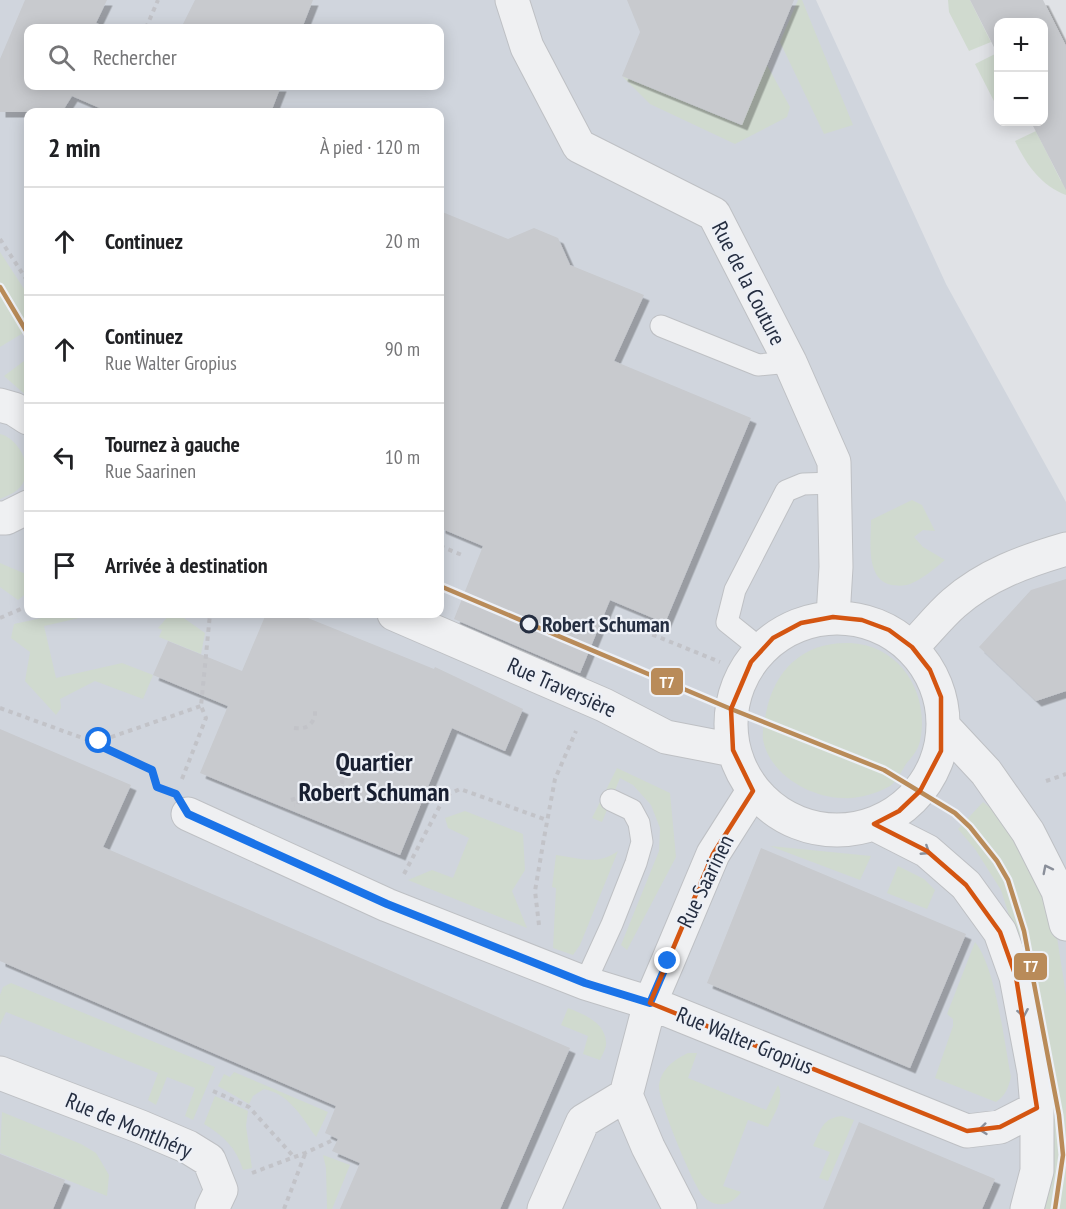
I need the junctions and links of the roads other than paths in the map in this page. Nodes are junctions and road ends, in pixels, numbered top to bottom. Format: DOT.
graph roads {
  1 [pos="512,0"];
  2 [pos="661,326"];
  3 [pos="790,362"];
  4 [pos="0,405"];
  5 [pos="24,415"];
  6 [pos="835,483"];
  7 [pos="24,509"];
  8 [pos="0,518"];
  9 [pos="1066,549"];
  10 [pos="833,617"];
  11 [pos="403,618"];
  12 [pos="912,647"];
  13 [pos="762,650"];
  14 [pos="944,727"];
  15 [pos="733,750"];
  16 [pos="753,791"];
  17 [pos="611,800"];
  18 [pos="182,804"];
  19 [pos="874,824"];
  20 [pos="1066,924"];
  21 [pos="585,983"];
  22 [pos="650,1003"];
  23 [pos="0,1073"];
  24 [pos="626,1095"];
  25 [pos="1037,1108"];
  26 [pos="212,1209"];
  27 [pos="544,1209"];
  28 [pos="680,1209"];
  29 [pos="1027,1209"];
  1 -- 3 [label="street, Rue de la Couture"];
  2 -- 3 [label="lane"];
  3 -- 6 [label="street, Rue de la Couture"];
  4 -- 5 [label="street"];
  6 -- 10 [label="street, Rue de la Couture"];
  6 -- 13 [label="lane"];
  7 -- 8 [label="street"];
  9 -- 12 [label="street"];
  10 -- 12 [label="street"];
  10 -- 13 [label="street"];
  11 -- 15 [label="street, Rue Traversière"];
  12 -- 14 [label="street"];
  13 -- 15 [label="street"];
  14 -- 19 [label="street"];
  20 -- 14 [label="street, one-way"];
  15 -- 16 [label="street"];
  16 -- 19 [label="street"];
  16 -- 22 [label="street, Rue Saarinen"];
  17 -- 21 [label="lane"];
  18 -- 21 [label="street, Rue Walter Gropius"];
  19 -- 25 [label="street, one-way"];
  21 -- 22 [label="street, Rue Walter Gropius"];
  22 -- 24 [label="street, Rue Saarinen"];
  25 -- 22 [label="street, Rue Walter Gropius, one-way"];
  23 -- 26 [label="street, Rue de Montlhéry"];
  24 -- 27 [label="street"];
  24 -- 28 [label="street"];
  25 -- 29 [label="street"];
}
